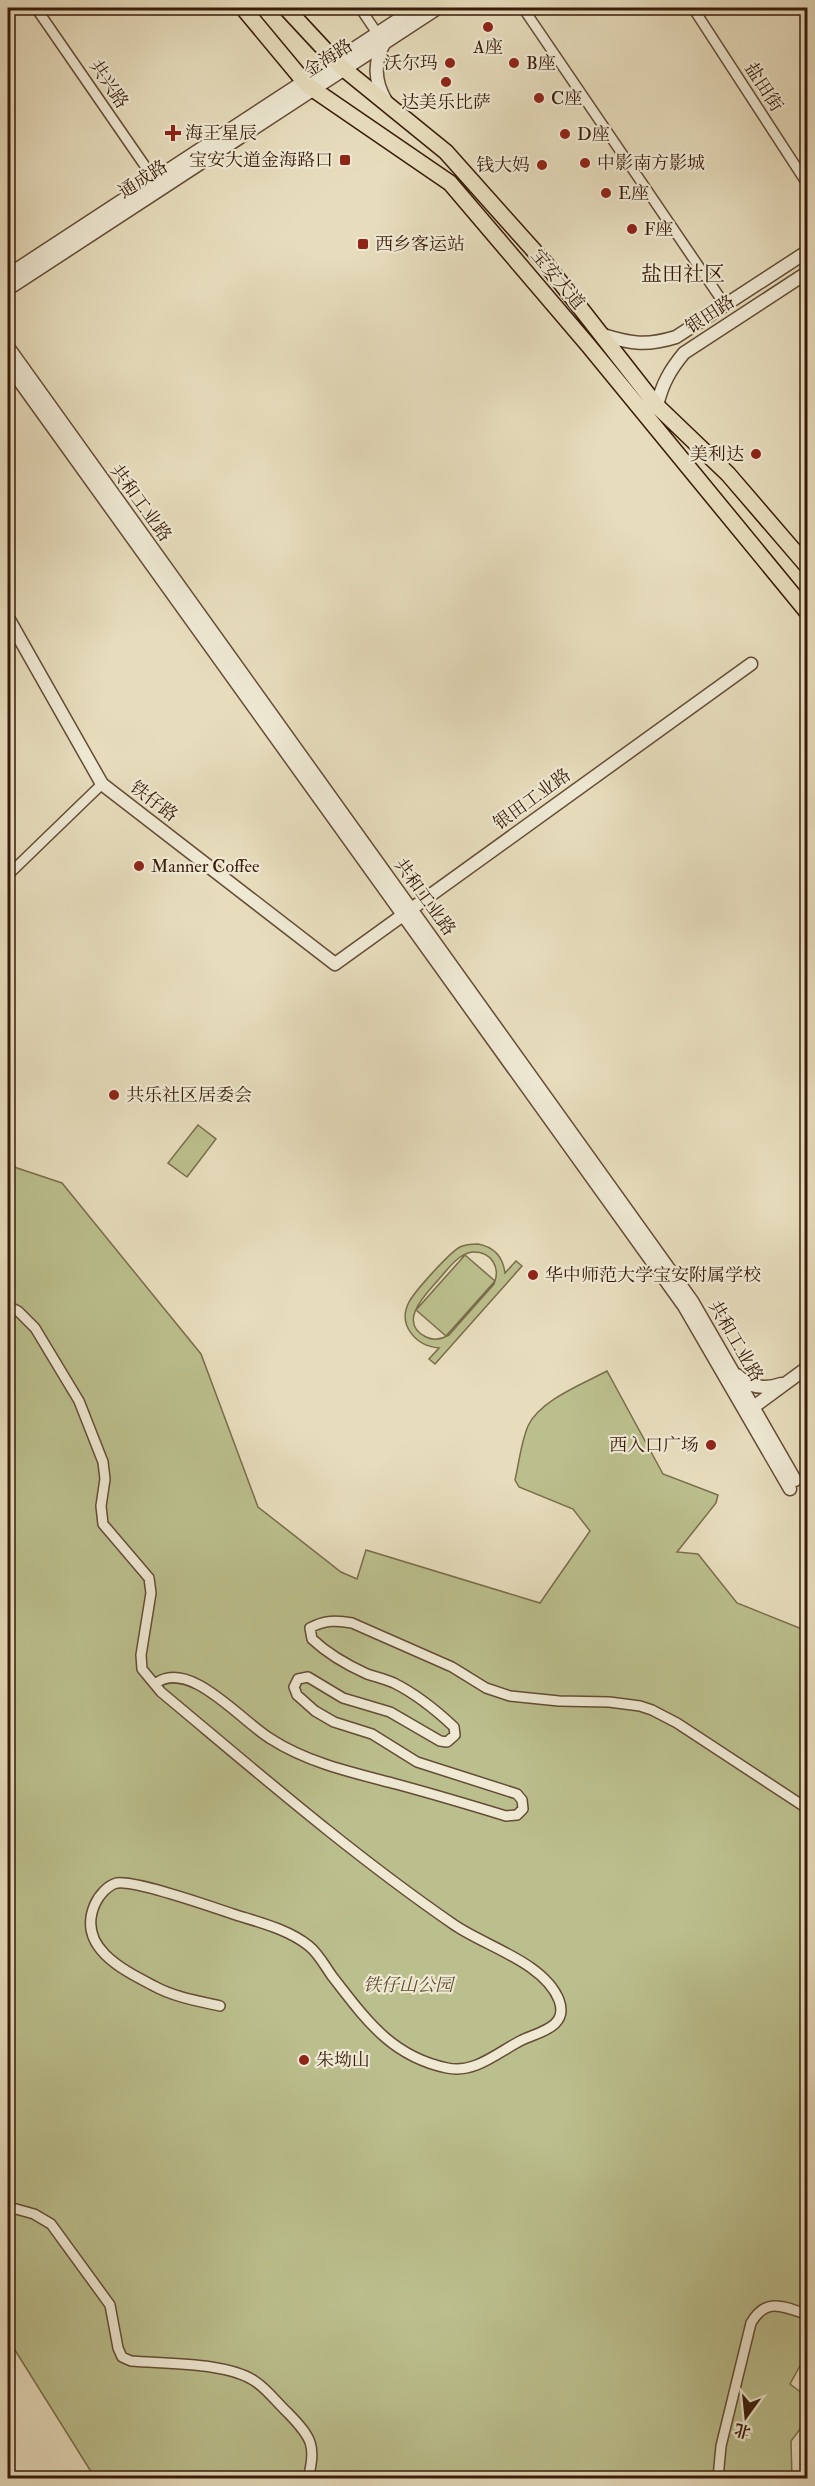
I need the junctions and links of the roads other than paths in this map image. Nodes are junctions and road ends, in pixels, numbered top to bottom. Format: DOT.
graph roads {
  1 [pos="36,8"];
  2 [pos="243,8"];
  3 [pos="286,8"];
  4 [pos="360,8"];
  5 [pos="416,8"];
  6 [pos="438,8"];
  7 [pos="523,8"];
  8 [pos="693,8"];
  9 [pos="381,38"];
  10 [pos="340,65"];
  11 [pos="308,85"];
  12 [pos="294,95"];
  13 [pos="391,107"];
  14 [pos="154,179"];
  15 [pos="807,185"];
  16 [pos="807,251"];
  17 [pos="807,272"];
  18 [pos="8,275"];
  19 [pos="8,289"];
  20 [pos="725,305"];
  21 [pos="603,335"];
  22 [pos="676,337"];
  23 [pos="8,347"];
  24 [pos="684,353"];
  25 [pos="8,365"];
  26 [pos="657,406"];
  27 [pos="807,567"];
  28 [pos="807,613"];
  29 [pos="8,618"];
  30 [pos="751,664"];
  31 [pos="102,784"];
  32 [pos="8,875"];
  33 [pos="407,912"];
  34 [pos="335,964"];
  35 [pos="8,1306"];
  36 [pos="728,1363"];
  37 [pos="807,1366"];
  38 [pos="792,1378"];
  39 [pos="749,1410"];
  40 [pos="792,1484"];
  41 [pos="158,1681"];
  42 [pos="807,1809"];
  43 [pos="220,2007"];
  44 [pos="8,2210"];
  45 [pos="807,2314"];
  46 [pos="308,2478"];
  47 [pos="718,2478"];
  1 -- 14 [label="street, 共兴路"];
  2 -- 11 [label="main road, 宝安大道"];
  3 -- 10 [label="main road, 宝安大道"];
  4 -- 9 [label="street"];
  5 -- 9 [label="street, 金海路"];
  6 -- 9 [label="street, 金海路"];
  7 -- 20 [label="street"];
  8 -- 15 [label="street, 盐田街"];
  9 -- 10 [label="street, 金海路"];
  9 -- 13 [label="street"];
  10 -- 11 [label="street, 金海路"];
  10 -- 13 [label="main road, 宝安大道"];
  11 -- 12 [label="street, 金海路"];
  11 -- 28 [label="main road, 宝安大道"];
  12 -- 14 [label="street, 通成路"];
  12 -- 19 [label="street, 通成路"];
  13 -- 21 [label="main road, 宝安大道"];
  14 -- 18 [label="street, 通成路"];
  16 -- 20 [label="street, 银田路"];
  17 -- 24 [label="street, 银田路"];
  20 -- 22 [label="street, 银田路"];
  21 -- 22 [label="street, 银田路"];
  21 -- 26 [label="main road, 宝安大道"];
  22 -- 24 [label="street"];
  23 -- 33 [label="street, 共和工业路"];
  24 -- 26 [label="street, 银田路"];
  25 -- 33 [label="street, 共和工业路"];
  26 -- 27 [label="main road, 宝安大道"];
  29 -- 31 [label="street, 铁仔路"];
  30 -- 33 [label="street, 银田工业路"];
  31 -- 32 [label="street"];
  31 -- 34 [label="street, 铁仔路"];
  33 -- 34 [label="street, 银田工业路"];
  33 -- 36 [label="street, 共和工业路"];
  33 -- 39 [label="street, 共和工业路"];
  35 -- 41 [label="street"];
  36 -- 38 [label="street"];
  36 -- 39 [label="street, 共和工业路"];
  37 -- 38 [label="street"];
  38 -- 39 [label="street"];
  39 -- 40 [label="street, 共和工业路"];
  41 -- 42 [label="street"];
  41 -- 43 [label="street"];
  44 -- 46 [label="street"];
  45 -- 47 [label="street"];
}
